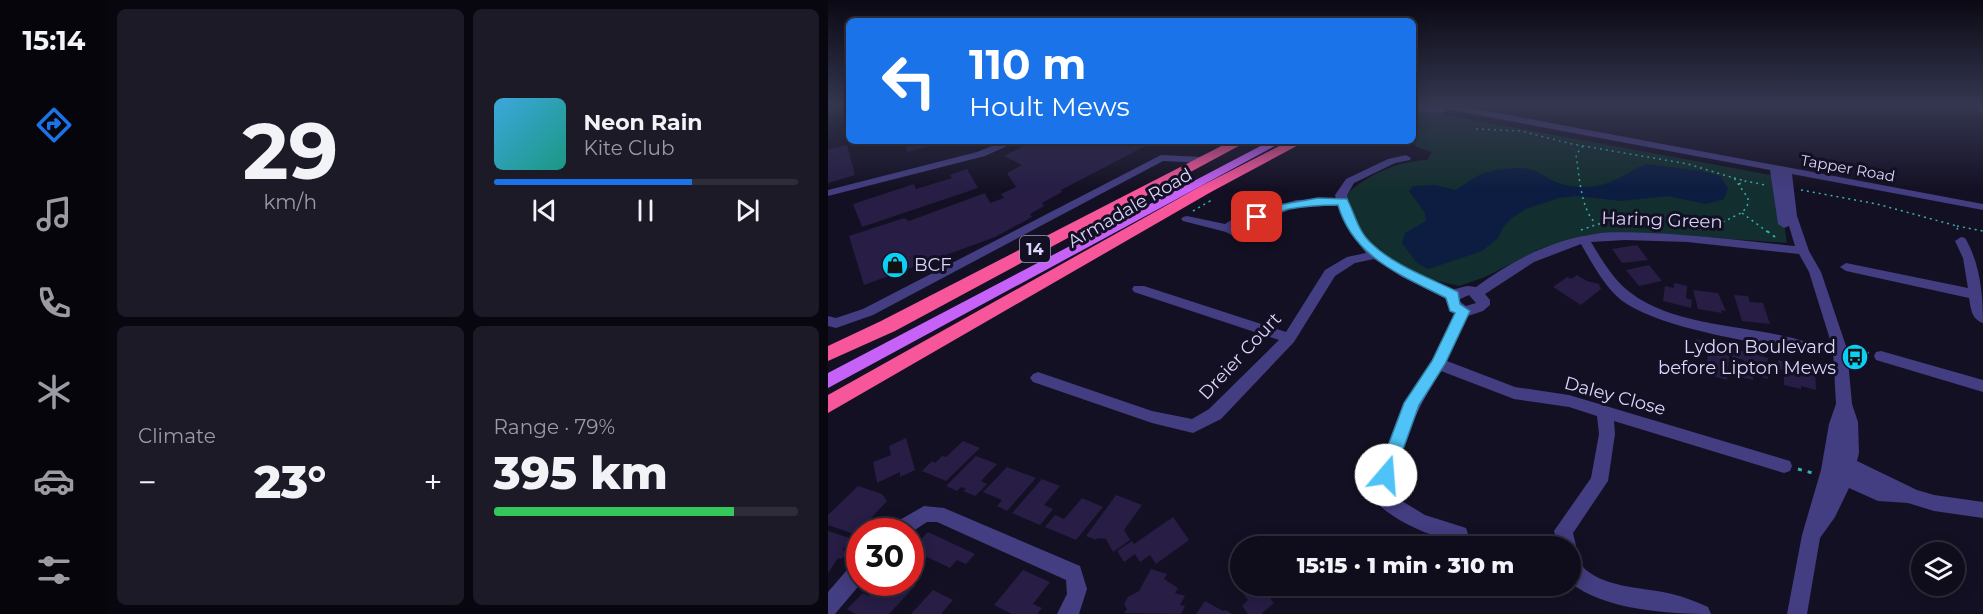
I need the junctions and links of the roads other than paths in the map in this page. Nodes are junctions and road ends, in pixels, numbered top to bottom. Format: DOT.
graph roads {
  1 [pos="1581,133"];
  2 [pos="1006,144"];
  3 [pos="1235,144"];
  4 [pos="1257,144"];
  5 [pos="1272,144"];
  6 [pos="1293,144"];
  7 [pos="1169,158"];
  8 [pos="1406,158"];
  9 [pos="1204,160"];
  10 [pos="1781,171"];
  11 [pos="828,193"];
  12 [pos="1142,193"];
  13 [pos="1343,202"];
  14 [pos="1983,207"];
  15 [pos="1187,219"];
  16 [pos="1582,233"];
  17 [pos="1959,238"];
  18 [pos="1793,245"];
  19 [pos="1378,254"];
  20 [pos="1846,267"];
  21 [pos="1138,289"];
  22 [pos="1477,293"];
  23 [pos="1973,294"];
  24 [pos="1453,296"];
  25 [pos="1463,311"];
  26 [pos="1983,318"];
  27 [pos="828,321"];
  28 [pos="1289,338"];
  29 [pos="1798,345"];
  30 [pos="828,354"];
  31 [pos="1881,356"];
  32 [pos="1438,364"];
  33 [pos="828,370"];
  34 [pos="1038,378"];
  35 [pos="828,381"];
  36 [pos="1983,386"];
  37 [pos="828,405"];
  38 [pos="1605,412"];
  39 [pos="1784,465"];
  40 [pos="1839,467"];
  41 [pos="1983,510"];
  42 [pos="918,518"];
  43 [pos="1459,534"];
  44 [pos="1564,536"];
  45 [pos="1581,578"];
  46 [pos="846,586"];
  47 [pos="828,607"];
  48 [pos="1068,614"];
  49 [pos="1701,614"];
  50 [pos="1797,614"];
  1 -- 10 [label="street, Tapper Road"];
  2 -- 11 [label="street"];
  3 -- 9 [label="highway, Armadale Road / 14"];
  4 -- 33 [label="main road, Armadale Road"];
  5 -- 35 [label="main road, Armadale Road"];
  6 -- 37 [label="highway, Armadale Road / 14"];
  7 -- 9 [label="street"];
  7 -- 12 [label="street"];
  7 -- 27 [label="street"];
  8 -- 13 [label="street"];
  9 -- 12 [label="highway, Armadale Road / 14"];
  10 -- 14 [label="street, Tapper Road"];
  10 -- 18 [label="street"];
  12 -- 30 [label="highway, Armadale Road / 14"];
  13 -- 15 [label="street"];
  13 -- 19 [label="street"];
  16 -- 18 [label="street, Haring Green"];
  16 -- 22 [label="street, Haring Green"];
  16 -- 29 [label="street"];
  17 -- 23 [label="street"];
  18 -- 40 [label="street"];
  19 -- 24 [label="street"];
  19 -- 28 [label="street, Dreier Court"];
  20 -- 23 [label="street"];
  21 -- 28 [label="street"];
  22 -- 24 [label="street"];
  22 -- 25 [label="street"];
  23 -- 26 [label="street"];
  24 -- 25 [label="street"];
  25 -- 32 [label="street"];
  28 -- 34 [label="street, Dreier Court"];
  31 -- 36 [label="street"];
  32 -- 38 [label="street, Daley Close"];
  32 -- 43 [label="street"];
  38 -- 39 [label="street, Daley Close"];
  38 -- 44 [label="street"];
  40 -- 41 [label="street"];
  40 -- 50 [label="street"];
  42 -- 48 [label="street"];
  45 -- 49 [label="street"];
  46 -- 47 [label="street"];
}
